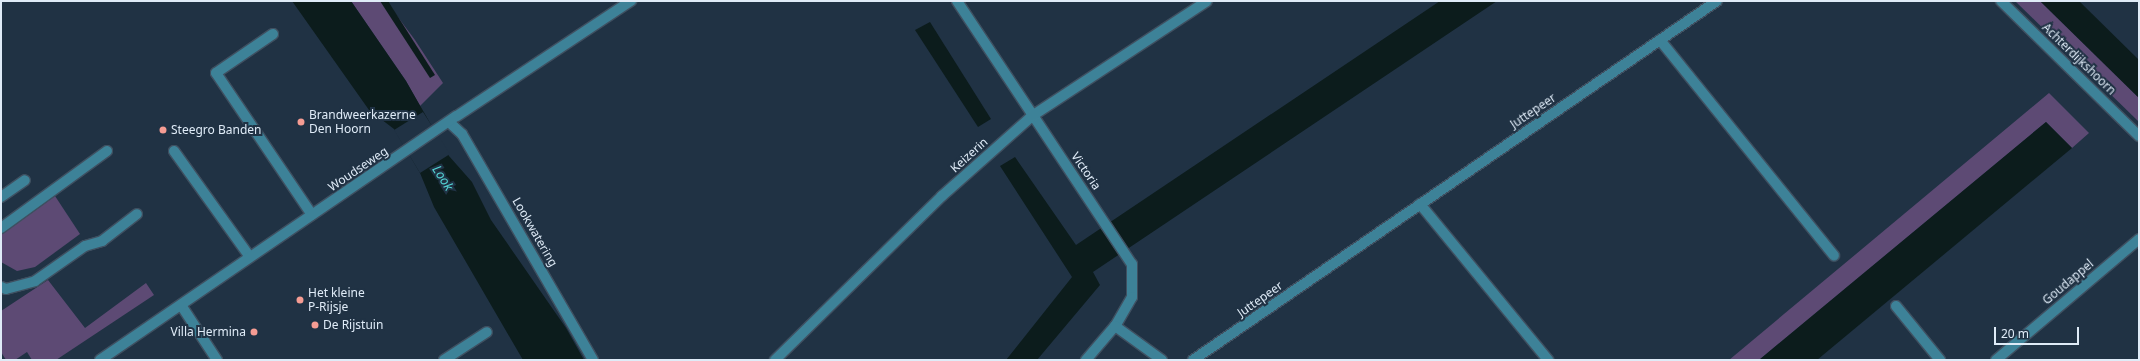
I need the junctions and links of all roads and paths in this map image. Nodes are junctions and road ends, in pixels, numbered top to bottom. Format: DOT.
graph roads {
  1 [pos="631,1"];
  2 [pos="957,1"];
  3 [pos="1207,1"];
  4 [pos="1717,1"];
  5 [pos="2001,1"];
  6 [pos="273,34"];
  7 [pos="1660,40"];
  8 [pos="1032,116"];
  9 [pos="449,122"];
  10 [pos="2139,136"];
  11 [pos="107,151"];
  12 [pos="174,151"];
  13 [pos="25,180"];
  14 [pos="1,198"];
  15 [pos="1420,204"];
  16 [pos="137,214"];
  17 [pos="312,215"];
  18 [pos="1,228"];
  19 [pos="2139,239"];
  20 [pos="1834,256"];
  21 [pos="250,257"];
  22 [pos="1,287"];
  23 [pos="181,305"];
  24 [pos="1896,306"];
  25 [pos="1115,326"];
  26 [pos="487,332"];
  27 [pos="100,360"];
  28 [pos="217,360"];
  29 [pos="444,360"];
  30 [pos="593,360"];
  31 [pos="775,360"];
  32 [pos="1086,360"];
  33 [pos="1162,360"];
  34 [pos="1193,360"];
  35 [pos="1548,360"];
  36 [pos="1940,360"];
  37 [pos="1996,360"];
  1 -- 9 [label="street, Woudseweg"];
  2 -- 8 [label="street, Victoria"];
  3 -- 8 [label="street, Keizerin"];
  4 -- 7 [label="street, Juttepeer"];
  5 -- 10 [label="street, Achterdijkshoorn"];
  6 -- 17 [label="street"];
  7 -- 15 [label="street, Juttepeer"];
  7 -- 20 [label="street"];
  8 -- 25 [label="street, Victoria"];
  8 -- 31 [label="street, Keizerin"];
  9 -- 17 [label="street, Woudseweg"];
  9 -- 30 [label="street, Lookwatering"];
  11 -- 18 [label="street"];
  12 -- 21 [label="street"];
  13 -- 14 [label="street"];
  15 -- 34 [label="street, Juttepeer"];
  15 -- 35 [label="street"];
  16 -- 22 [label="street"];
  17 -- 21 [label="street, Woudseweg"];
  19 -- 37 [label="street, Goudappel"];
  21 -- 23 [label="street, Woudseweg"];
  23 -- 27 [label="street, Woudseweg"];
  23 -- 28 [label="street"];
  24 -- 36 [label="street"];
  25 -- 32 [label="street, Victoria"];
  25 -- 33 [label="street"];
  26 -- 29 [label="street"];
}
